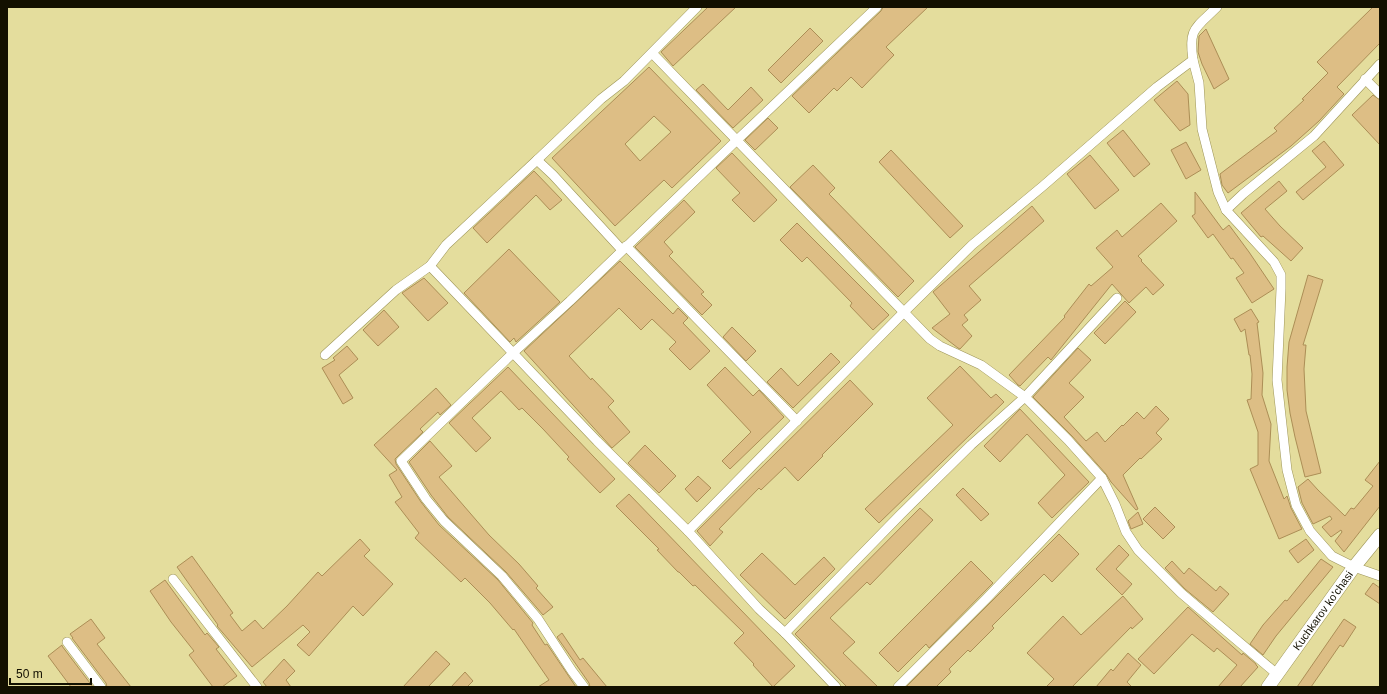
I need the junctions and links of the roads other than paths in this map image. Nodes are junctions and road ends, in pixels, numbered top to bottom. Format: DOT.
graph roads {
  1 [pos="697,7"];
  2 [pos="877,7"];
  3 [pos="1217,7"];
  4 [pos="652,53"];
  5 [pos="1193,60"];
  6 [pos="1380,64"];
  7 [pos="1365,79"];
  8 [pos="1380,94"];
  9 [pos="737,140"];
  10 [pos="538,160"];
  11 [pos="1226,210"];
  12 [pos="624,248"];
  13 [pos="430,266"];
  14 [pos="1117,298"];
  15 [pos="904,312"];
  16 [pos="513,353"];
  17 [pos="324,355"];
  18 [pos="1025,397"];
  19 [pos="797,421"];
  20 [pos="1102,478"];
  21 [pos="688,532"];
  22 [pos="1380,535"];
  23 [pos="1354,566"];
  24 [pos="1380,576"];
  25 [pos="173,579"];
  26 [pos="785,633"];
  27 [pos="66,642"];
  28 [pos="1277,674"];
  29 [pos="101,687"];
  30 [pos="258,687"];
  31 [pos="584,687"];
  32 [pos="836,687"];
  33 [pos="898,687"];
  34 [pos="1268,687"];
  1 -- 4 [label="street"];
  2 -- 9 [label="street"];
  3 -- 5 [label="street"];
  4 -- 9 [label="street"];
  4 -- 10 [label="street"];
  5 -- 11 [label="street"];
  5 -- 15 [label="street"];
  6 -- 7 [label="street"];
  7 -- 8 [label="street"];
  7 -- 11 [label="street"];
  9 -- 12 [label="street"];
  9 -- 15 [label="street"];
  10 -- 12 [label="street"];
  10 -- 13 [label="street"];
  11 -- 23 [label="street"];
  12 -- 16 [label="street"];
  12 -- 19 [label="street"];
  13 -- 16 [label="street"];
  13 -- 17 [label="street"];
  14 -- 18 [label="street"];
  15 -- 18 [label="street"];
  15 -- 19 [label="street"];
  16 -- 21 [label="street"];
  16 -- 31 [label="street"];
  18 -- 20 [label="street"];
  18 -- 26 [label="street"];
  19 -- 21 [label="street"];
  20 -- 28 [label="street"];
  20 -- 33 [label="street"];
  21 -- 26 [label="street"];
  22 -- 23 [label="main road, Kuchkarov ko'chasi"];
  23 -- 24 [label="street"];
  23 -- 28 [label="main road, Kuchkarov ko'chasi"];
  25 -- 30 [label="street"];
  26 -- 32 [label="street"];
  27 -- 29 [label="street"];
  28 -- 34 [label="main road, Kuchkarov ko'chasi"];
}
